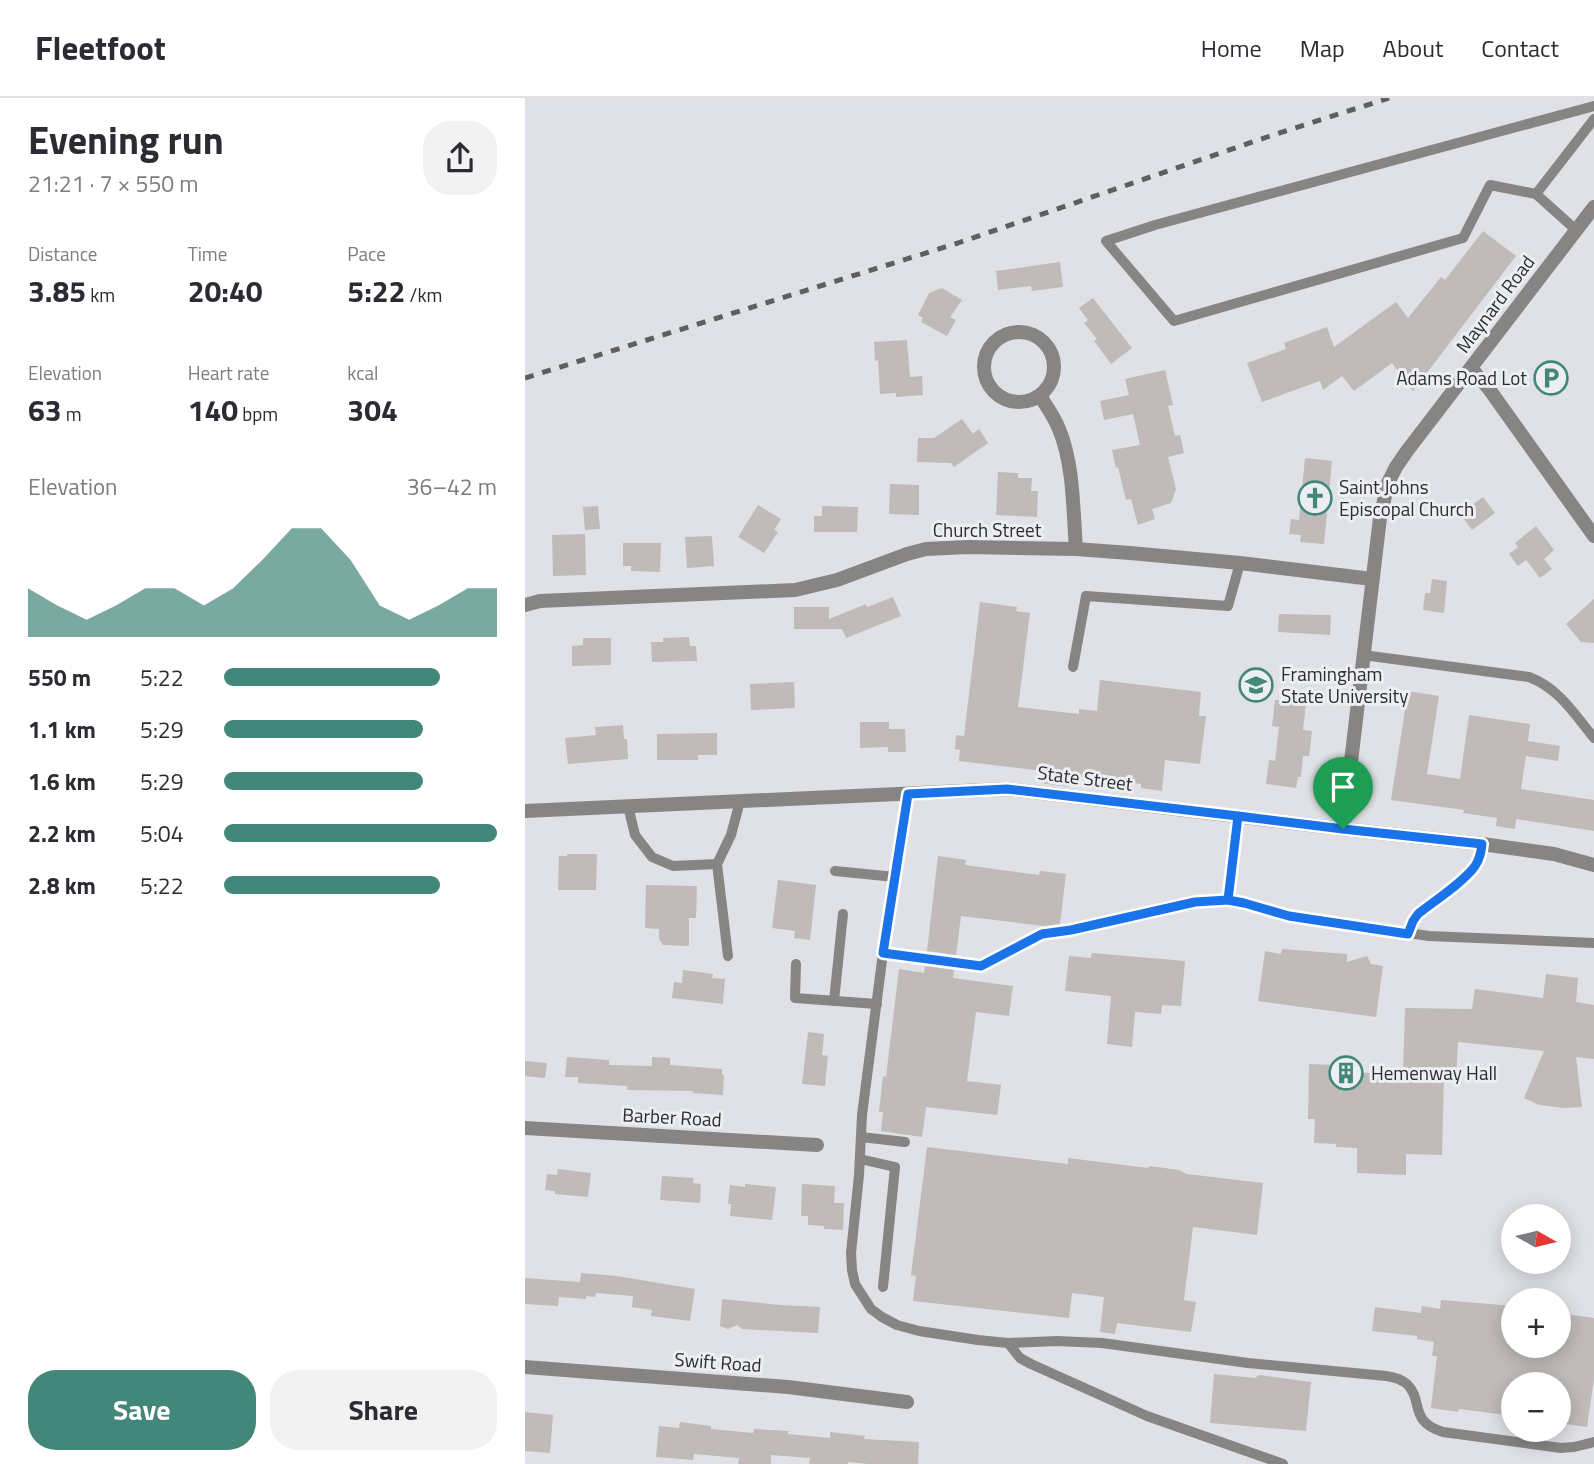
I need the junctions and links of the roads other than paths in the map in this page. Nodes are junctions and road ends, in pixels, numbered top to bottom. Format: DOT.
graph roads {
  1 [pos="1594,106"];
  2 [pos="1594,119"];
  3 [pos="1536,194"];
  4 [pos="1594,207"];
  5 [pos="1576,230"];
  6 [pos="1471,368"];
  7 [pos="1039,396"];
  8 [pos="1594,536"];
  9 [pos="1076,550"];
  10 [pos="1240,564"];
  11 [pos="1372,579"];
  12 [pos="525,605"];
  13 [pos="1363,655"];
  14 [pos="1073,667"];
  15 [pos="1594,738"];
  16 [pos="908,794"];
  17 [pos="740,802"];
  18 [pos="628,806"];
  19 [pos="525,811"];
  20 [pos="1238,816"];
  21 [pos="1343,829"];
  22 [pos="1482,844"];
  23 [pos="716,864"];
  24 [pos="1594,864"];
  25 [pos="835,871"];
  26 [pos="895,877"];
  27 [pos="1228,900"];
  28 [pos="843,914"];
  29 [pos="1408,934"];
  30 [pos="1594,943"];
  31 [pos="883,953"];
  32 [pos="728,956"];
  33 [pos="796,964"];
  34 [pos="834,1001"];
  35 [pos="877,1004"];
  36 [pos="525,1128"];
  37 [pos="861,1137"];
  38 [pos="905,1142"];
  39 [pos="817,1145"];
  40 [pos="860,1159"];
  41 [pos="883,1287"];
  42 [pos="1008,1343"];
  43 [pos="525,1367"];
  44 [pos="908,1402"];
  45 [pos="1594,1442"];
  46 [pos="1283,1464"];
  1 -- 3 [label="lane"];
  2 -- 3 [label="lane"];
  3 -- 5 [label="lane"];
  4 -- 5 [label="street, Maynard Road"];
  5 -- 6 [label="street, Maynard Road"];
  6 -- 8 [label="street"];
  6 -- 11 [label="street, Maynard Road"];
  7 -- 7 [label="street"];
  7 -- 9 [label="street"];
  9 -- 10 [label="street, Church Street"];
  9 -- 12 [label="street, Church Street"];
  10 -- 11 [label="street, Church Street"];
  10 -- 14 [label="lane"];
  11 -- 13 [label="street, Maynard Road"];
  13 -- 15 [label="lane"];
  13 -- 21 [label="street, Maynard Road"];
  16 -- 17 [label="street, State Street"];
  16 -- 20 [label="street, State Street"];
  16 -- 26 [label="lane"];
  17 -- 18 [label="street, State Street"];
  17 -- 23 [label="lane"];
  18 -- 19 [label="street, State Street"];
  18 -- 23 [label="lane"];
  20 -- 21 [label="street, State Street"];
  20 -- 27 [label="lane"];
  21 -- 22 [label="street, State Street"];
  22 -- 24 [label="street, State Street"];
  22 -- 29 [label="lane"];
  23 -- 32 [label="lane"];
  25 -- 26 [label="lane"];
  26 -- 31 [label="lane"];
  27 -- 29 [label="lane"];
  27 -- 31 [label="lane"];
  28 -- 34 [label="lane"];
  29 -- 30 [label="lane"];
  31 -- 35 [label="lane"];
  33 -- 34 [label="lane"];
  34 -- 35 [label="lane"];
  35 -- 37 [label="lane"];
  36 -- 39 [label="street, Barber Road"];
  37 -- 38 [label="lane"];
  37 -- 40 [label="lane"];
  40 -- 41 [label="lane"];
  40 -- 42 [label="lane"];
  42 -- 45 [label="lane"];
  42 -- 46 [label="lane"];
  43 -- 44 [label="street, Swift Road"];
}
